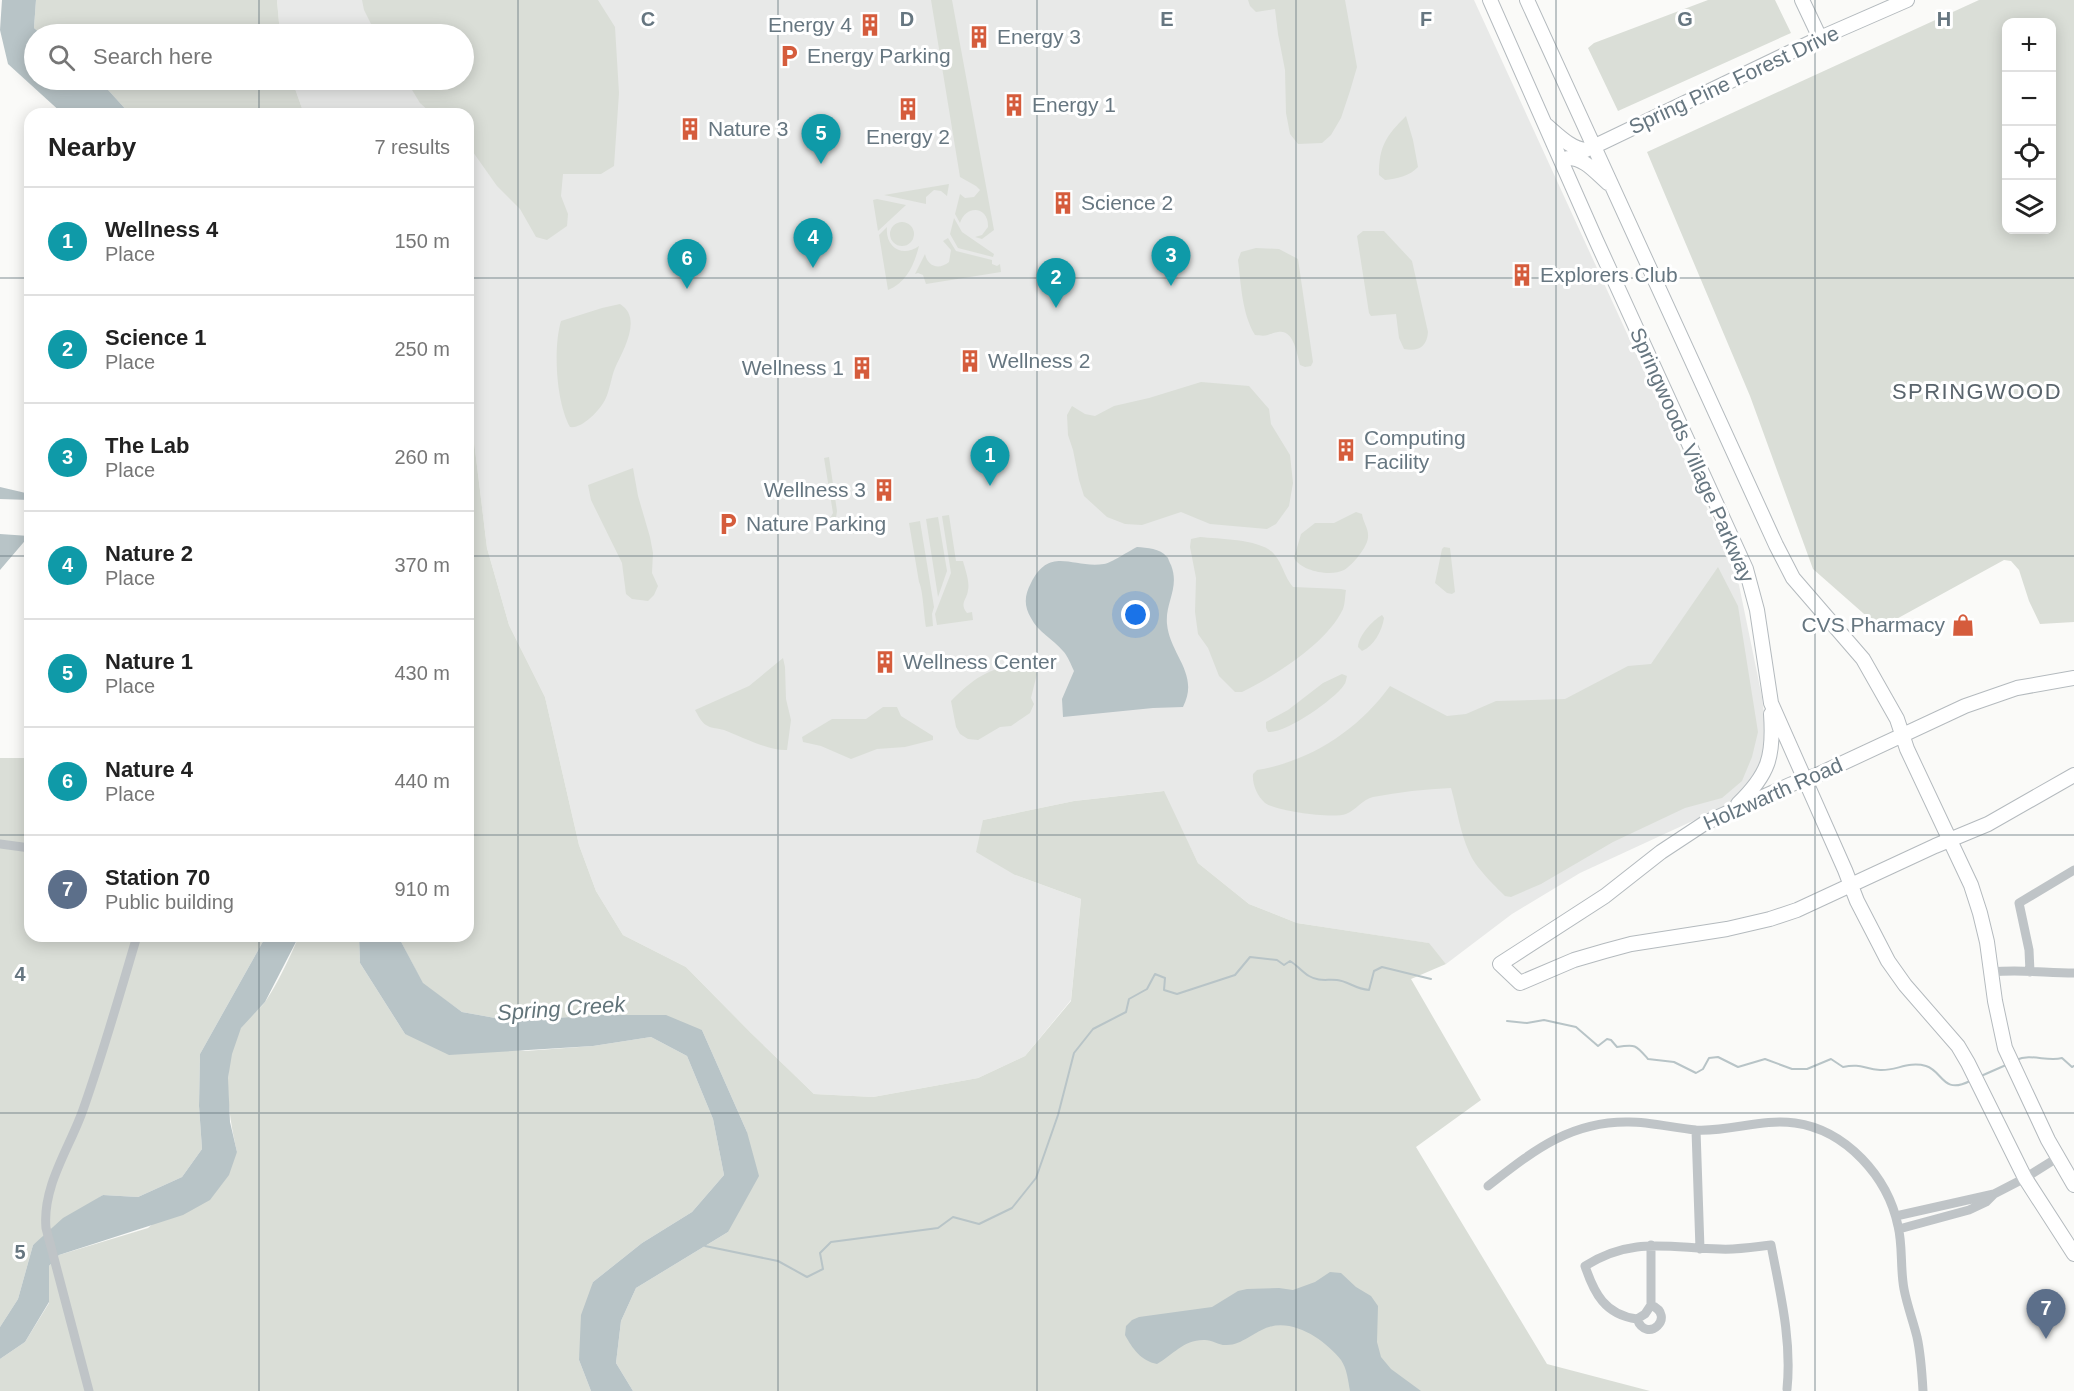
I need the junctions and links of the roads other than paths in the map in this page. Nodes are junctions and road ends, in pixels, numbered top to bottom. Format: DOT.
graph roads {
  1 [pos="1490,0"];
  2 [pos="1527,0"];
  3 [pos="1802,0"];
  4 [pos="1907,0"];
  5 [pos="1820,38"];
  6 [pos="1544,124"];
  7 [pos="1590,148"];
  8 [pos="1564,160"];
  9 [pos="1612,186"];
  10 [pos="2074,678"];
  11 [pos="1771,703"];
  12 [pos="1902,734"];
  13 [pos="2074,775"];
  14 [pos="1804,780"];
  15 [pos="1730,812"];
  16 [pos="1949,841"];
  17 [pos="0,844"];
  18 [pos="24,847"];
  19 [pos="2074,870"];
  20 [pos="1851,886"];
  21 [pos="135,942"];
  22 [pos="1992,972"];
  23 [pos="2030,972"];
  24 [pos="2074,973"];
  25 [pos="1696,1130"];
  26 [pos="2057,1158"];
  27 [pos="2025,1178"];
  28 [pos="2074,1185"];
  29 [pos="1488,1186"];
  30 [pos="1994,1194"];
  31 [pos="1896,1216"];
  32 [pos="1899,1229"];
  33 [pos="1652,1245"];
  34 [pos="1700,1249"];
  35 [pos="2074,1254"];
  36 [pos="1651,1305"];
  37 [pos="1641,1316"];
  38 [pos="1787,1389"];
  39 [pos="89,1391"];
  40 [pos="1923,1391"];
  1 -- 6 [label="main road, Springwoods Village Parkway"];
  2 -- 7 [label="main road, Springwoods Village Parkway"];
  3 -- 5 [label="main road"];
  4 -- 5 [label="main road, Spring Pine Forest Drive"];
  5 -- 7 [label="main road, Spring Pine Forest Drive"];
  6 -- 7 [label="main road"];
  6 -- 8 [label="main road, Springwoods Village Parkway"];
  7 -- 8 [label="street, Spring Pine Forest Drive"];
  7 -- 9 [label="main road, Springwoods Village Parkway"];
  8 -- 9 [label="main road"];
  8 -- 11 [label="main road, Springwoods Village Parkway"];
  9 -- 12 [label="main road, Springwoods Village Parkway"];
  10 -- 12 [label="main road, Holzwarth Road"];
  11 -- 14 [label="main road, Springwoods Village Parkway"];
  11 -- 15 [label="main road"];
  12 -- 14 [label="main road, Holzwarth Road"];
  12 -- 16 [label="main road, Springwoods Village Parkway"];
  13 -- 16 [label="main road"];
  14 -- 15 [label="main road, Holzwarth Road"];
  14 -- 20 [label="main road, Springwoods Village Parkway"];
  15 -- 20 [label="main road, Holzwarth Road"];
  16 -- 20 [label="main road"];
  16 -- 22 [label="main road, Springwoods Village Parkway"];
  17 -- 18 [label="street"];
  19 -- 23 [label="street"];
  20 -- 27 [label="main road, Springwoods Village Parkway"];
  21 -- 39 [label="street"];
  22 -- 23 [label="street"];
  22 -- 26 [label="main road, Springwoods Village Parkway"];
  23 -- 24 [label="street"];
  25 -- 29 [label="street"];
  25 -- 31 [label="street"];
  25 -- 34 [label="street"];
  26 -- 27 [label="street"];
  26 -- 28 [label="main road, Springwoods Village Parkway"];
  27 -- 30 [label="street"];
  27 -- 35 [label="main road, Springwoods Village Parkway"];
  30 -- 31 [label="street"];
  30 -- 32 [label="street"];
  31 -- 32 [label="street"];
  32 -- 40 [label="street"];
  33 -- 34 [label="street"];
  33 -- 36 [label="street"];
  33 -- 37 [label="street"];
  34 -- 38 [label="street"];
  36 -- 37 [label="street"];
  36 -- 37 [label="street"];
}
